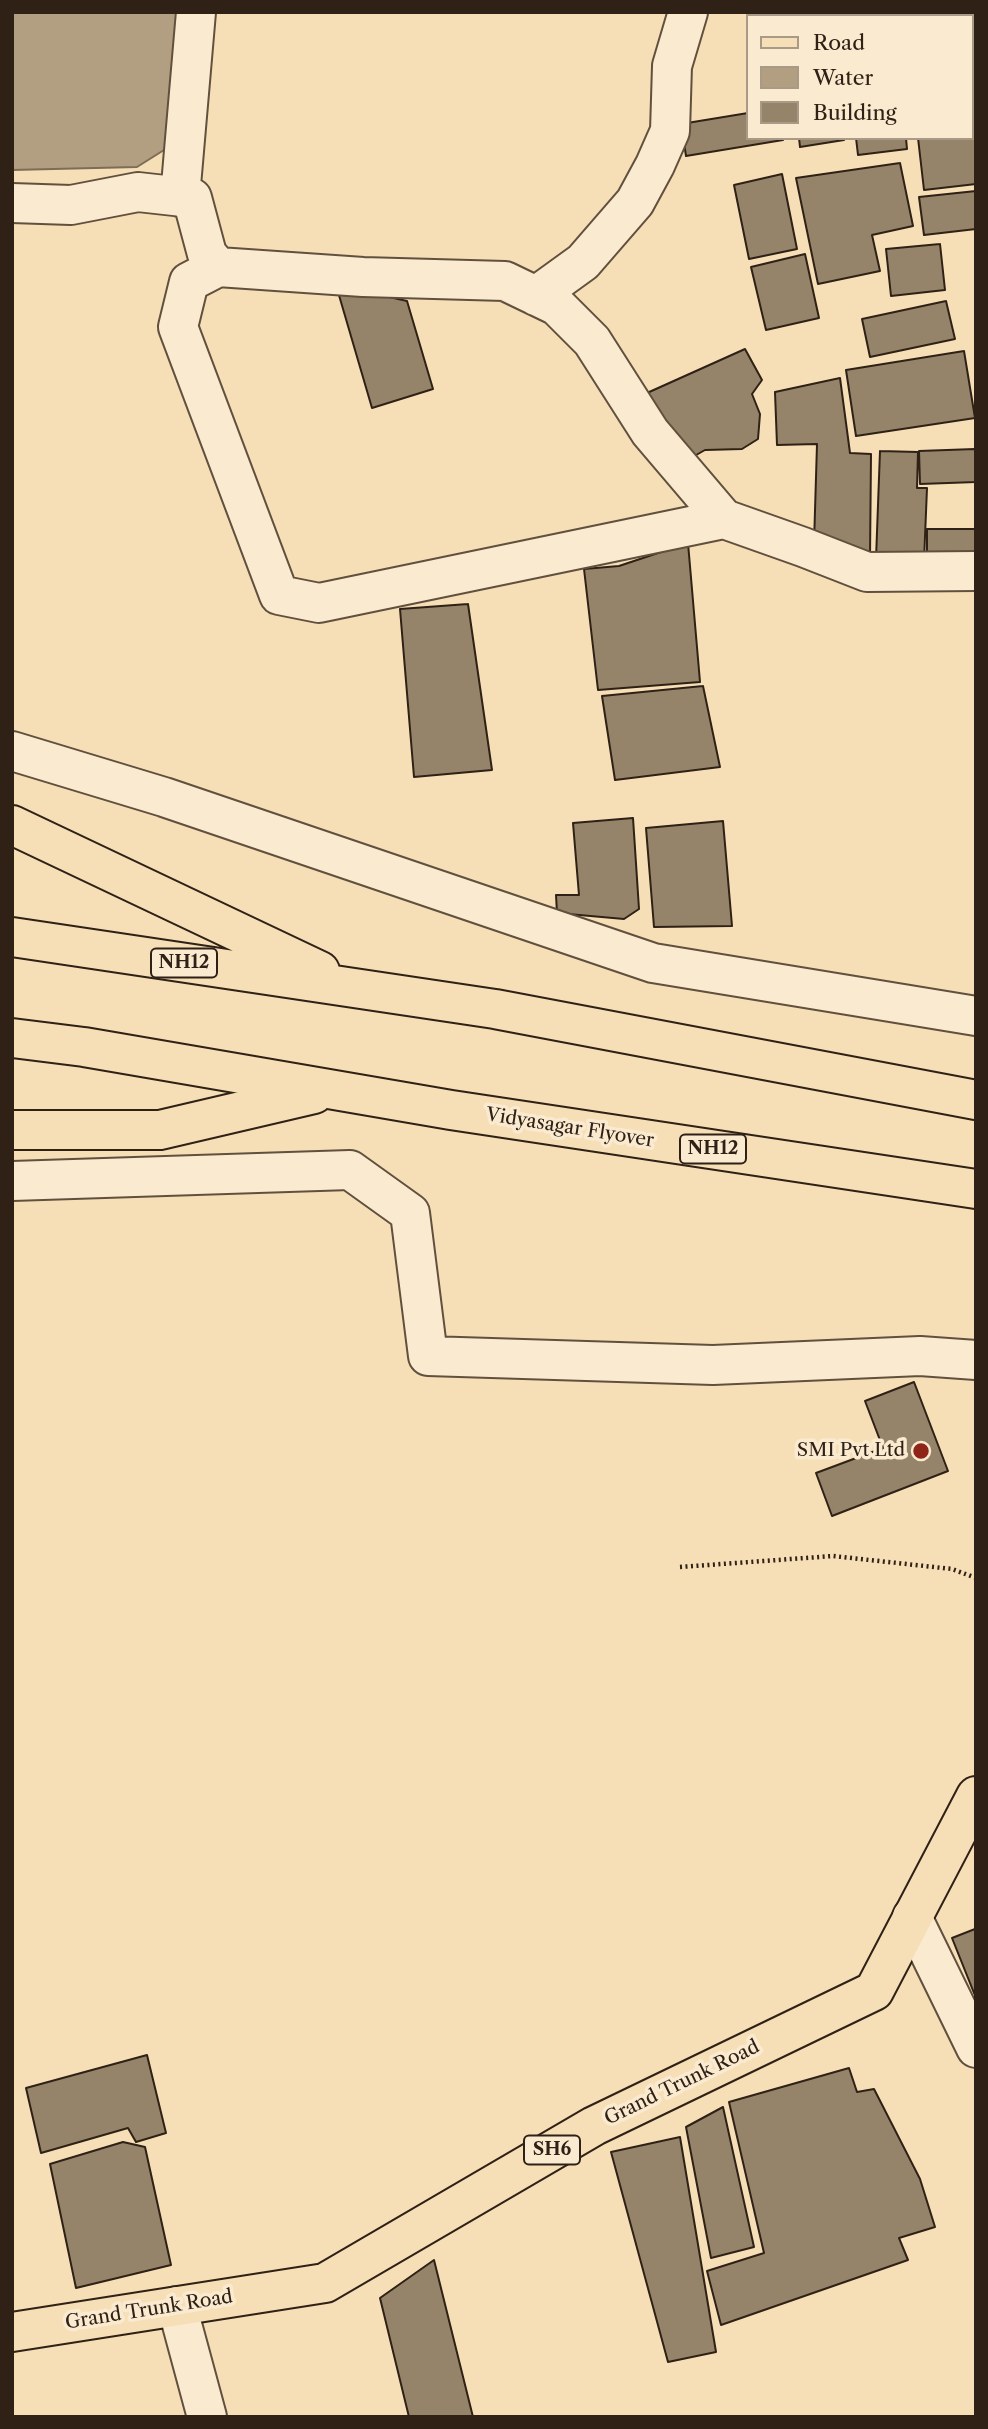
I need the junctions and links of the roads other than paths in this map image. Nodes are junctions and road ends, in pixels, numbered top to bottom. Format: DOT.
graph roads {
  1 [pos="196,12"];
  2 [pos="688,12"];
  3 [pos="180,197"];
  4 [pos="12,204"];
  5 [pos="218,267"];
  6 [pos="536,296"];
  7 [pos="724,519"];
  8 [pos="976,571"];
  9 [pos="12,751"];
  10 [pos="12,825"];
  11 [pos="12,937"];
  12 [pos="356,988"];
  13 [pos="976,1016"];
  14 [pos="12,1038"];
  15 [pos="330,1090"];
  16 [pos="976,1100"];
  17 [pos="12,1130"];
  18 [pos="12,1181"];
  19 [pos="976,1189"];
  20 [pos="976,1360"];
  21 [pos="976,1796"];
  22 [pos="912,1917"];
  23 [pos="976,2048"];
  24 [pos="177,2306"];
  25 [pos="12,2332"];
  26 [pos="207,2417"];
  1 -- 3 [label="street"];
  2 -- 6 [label="street"];
  3 -- 4 [label="street"];
  3 -- 5 [label="street"];
  5 -- 6 [label="street"];
  5 -- 7 [label="street"];
  6 -- 7 [label="street"];
  7 -- 8 [label="street"];
  9 -- 13 [label="street"];
  10 -- 12 [label="main road"];
  11 -- 12 [label="main road, NH12"];
  12 -- 16 [label="main road, NH12"];
  14 -- 15 [label="main road, NH12"];
  15 -- 17 [label="main road"];
  15 -- 19 [label="main road, Vidyasagar Flyover / NH12"];
  18 -- 20 [label="street"];
  21 -- 22 [label="main road, Grand Trunk Road / SH6"];
  22 -- 23 [label="street"];
  22 -- 24 [label="main road, Grand Trunk Road / SH6"];
  24 -- 25 [label="main road, Grand Trunk Road / SH6"];
  24 -- 26 [label="street"];
}
